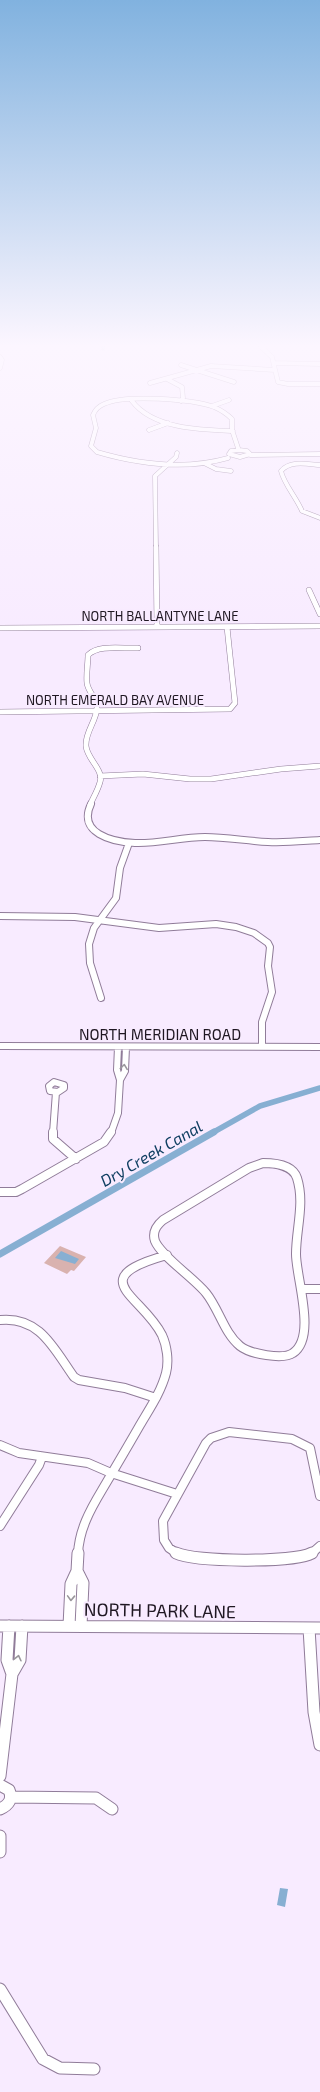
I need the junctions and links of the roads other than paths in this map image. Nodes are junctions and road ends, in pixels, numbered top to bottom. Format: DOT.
graph roads {
  1 [pos="92,445"];
  2 [pos="237,445"];
  3 [pos="238,449"];
  4 [pos="177,453"];
  5 [pos="320,453"];
  6 [pos="250,454"];
  7 [pos="229,457"];
  8 [pos="167,464"];
  9 [pos="206,464"];
  10 [pos="320,464"];
  11 [pos="231,471"];
  12 [pos="320,518"];
  13 [pos="309,590"];
  14 [pos="320,614"];
  15 [pos="320,626"];
  16 [pos="157,627"];
  17 [pos="227,627"];
  18 [pos="0,628"];
  19 [pos="138,648"];
  20 [pos="96,711"];
  21 [pos="0,712"];
  22 [pos="320,766"];
  23 [pos="100,776"];
  24 [pos="320,840"];
  25 [pos="129,843"];
  26 [pos="0,916"];
  27 [pos="99,920"];
  28 [pos="101,998"];
  29 [pos="0,1046"];
  30 [pos="118,1047"];
  31 [pos="126,1047"];
  32 [pos="262,1047"];
  33 [pos="320,1047"];
  34 [pos="120,1080"];
  35 [pos="56,1092"];
  36 [pos="76,1159"];
  37 [pos="0,1192"];
  38 [pos="167,1255"];
  39 [pos="304,1289"];
  40 [pos="320,1289"];
  41 [pos="0,1320"];
  42 [pos="156,1398"];
  43 [pos="0,1445"];
  44 [pos="42,1456"];
  45 [pos="111,1473"];
  46 [pos="177,1494"];
  47 [pos="320,1496"];
  48 [pos="0,1526"];
  49 [pos="319,1548"];
  50 [pos="77,1570"];
  51 [pos="5,1626"];
  52 [pos="22,1626"];
  53 [pos="69,1626"];
  54 [pos="81,1626"];
  55 [pos="309,1628"];
  56 [pos="320,1628"];
  57 [pos="12,1674"];
  58 [pos="320,1745"];
  59 [pos="0,1776"];
  60 [pos="0,1785"];
  61 [pos="12,1797"];
  62 [pos="0,1809"];
  63 [pos="112,1809"];
  64 [pos="0,1836"];
  65 [pos="0,1852"];
  66 [pos="0,1989"];
  67 [pos="94,2069"];
  1 -- 8 [label="street"];
  2 -- 3 [label="street"];
  3 -- 6 [label="street"];
  3 -- 7 [label="street"];
  4 -- 8 [label="street"];
  5 -- 6 [label="street"];
  6 -- 7 [label="street"];
  7 -- 9 [label="street"];
  8 -- 9 [label="street"];
  8 -- 16 [label="street"];
  9 -- 11 [label="street"];
  10 -- 12 [label="street"];
  13 -- 14 [label="street"];
  15 -- 17 [label="street, NORTH BALLANTYNE LANE"];
  16 -- 17 [label="street, NORTH BALLANTYNE LANE"];
  16 -- 18 [label="street, NORTH BALLANTYNE LANE"];
  17 -- 20 [label="street, NORTH EMERALD BAY AVENUE"];
  19 -- 20 [label="street"];
  20 -- 21 [label="street, NORTH EMERALD BAY AVENUE"];
  20 -- 23 [label="street"];
  22 -- 23 [label="street"];
  23 -- 25 [label="street"];
  24 -- 25 [label="street"];
  25 -- 27 [label="street"];
  26 -- 27 [label="street"];
  27 -- 28 [label="street"];
  27 -- 32 [label="street"];
  29 -- 30 [label="street, NORTH MERIDIAN ROAD"];
  30 -- 31 [label="street, NORTH MERIDIAN ROAD"];
  30 -- 34 [label="street"];
  31 -- 32 [label="street, NORTH MERIDIAN ROAD"];
  34 -- 31 [label="street, one-way"];
  32 -- 33 [label="street, NORTH MERIDIAN ROAD"];
  34 -- 36 [label="street"];
  35 -- 36 [label="street"];
  36 -- 37 [label="street"];
  38 -- 39 [label="street"];
  38 -- 39 [label="street"];
  38 -- 42 [label="street"];
  39 -- 40 [label="street"];
  41 -- 42 [label="street"];
  42 -- 45 [label="street"];
  43 -- 44 [label="street"];
  44 -- 45 [label="street"];
  44 -- 48 [label="street"];
  45 -- 46 [label="street"];
  45 -- 50 [label="street"];
  46 -- 47 [label="street"];
  46 -- 49 [label="street"];
  50 -- 53 [label="street, one-way"];
  50 -- 54 [label="street"];
  51 -- 52 [label="street, NORTH PARK LANE"];
  51 -- 57 [label="street"];
  52 -- 53 [label="street, NORTH PARK LANE"];
  57 -- 52 [label="street, one-way"];
  53 -- 54 [label="street, NORTH PARK LANE"];
  54 -- 55 [label="street, NORTH PARK LANE"];
  55 -- 56 [label="street, NORTH PARK LANE"];
  55 -- 58 [label="street"];
  57 -- 59 [label="street"];
  60 -- 61 [label="street"];
  61 -- 62 [label="street"];
  61 -- 63 [label="street"];
  64 -- 65 [label="street"];
  66 -- 67 [label="street"];
}
